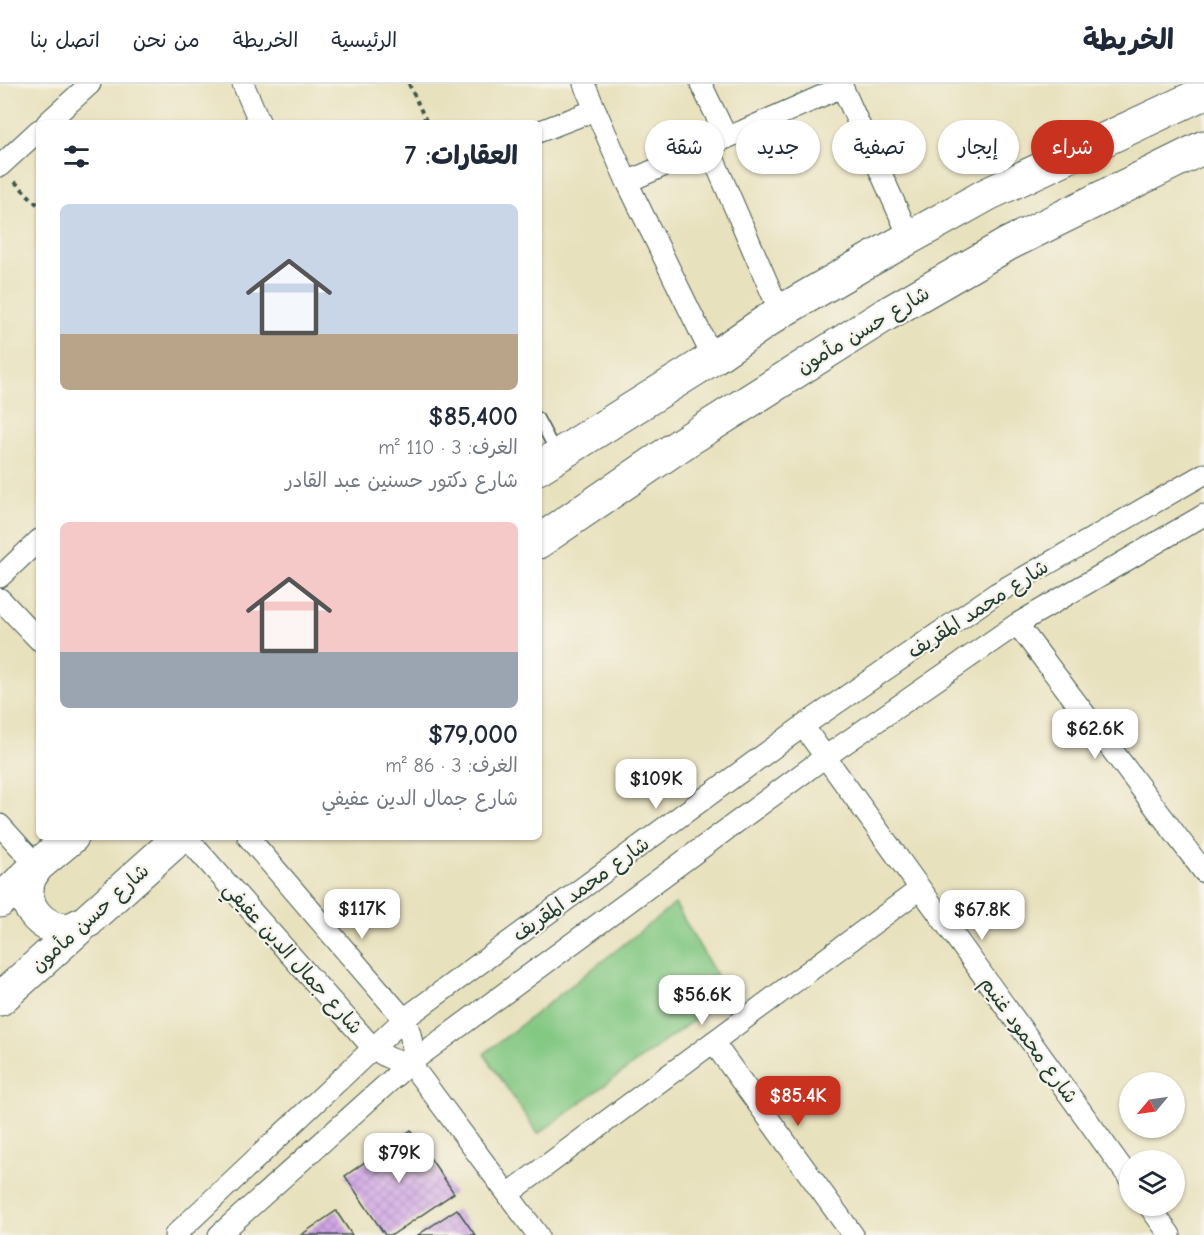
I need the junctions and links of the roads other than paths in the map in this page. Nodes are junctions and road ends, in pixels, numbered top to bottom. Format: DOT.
graph roads {
  1 [pos="90,84"];
  2 [pos="243,84"];
  3 [pos="584,84"];
  4 [pos="701,84"];
  5 [pos="842,85"];
  6 [pos="1204,93"];
  7 [pos="595,110"];
  8 [pos="50,120"];
  9 [pos="259,120"];
  10 [pos="712,120"];
  11 [pos="542,130"];
  12 [pos="36,133"];
  13 [pos="724,139"];
  14 [pos="1204,147"];
  15 [pos="724,158"];
  16 [pos="4,170"];
  17 [pos="645,174"];
  18 [pos="627,182"];
  19 [pos="910,238"];
  20 [pos="780,312"];
  21 [pos="712,358"];
  22 [pos="542,436"];
  23 [pos="548,462"];
  24 [pos="1204,474"];
  25 [pos="1204,515"];
  26 [pos="542,539"];
  27 [pos="36,543"];
  28 [pos="0,577"];
  29 [pos="0,599"];
  30 [pos="1017,624"];
  31 [pos="36,637"];
  32 [pos="803,726"];
  33 [pos="825,757"];
  34 [pos="0,825"];
  35 [pos="68,840"];
  36 [pos="177,840"];
  37 [pos="189,840"];
  38 [pos="251,840"];
  39 [pos="38,866"];
  40 [pos="1204,872"];
  41 [pos="920,889"];
  42 [pos="0,901"];
  43 [pos="88,921"];
  44 [pos="0,999"];
  45 [pos="404,1019"];
  46 [pos="713,1042"];
  47 [pos="373,1048"];
  48 [pos="410,1063"];
  49 [pos="1119,1164"];
  50 [pos="507,1194"];
  51 [pos="1156,1216"];
  52 [pos="226,1232"];
  53 [pos="175,1235"];
  54 [pos="538,1235"];
  55 [pos="853,1235"];
  56 [pos="1170,1235"];
  1 -- 8 [label="street"];
  2 -- 9 [label="street"];
  3 -- 7 [label="street"];
  4 -- 10 [label="street"];
  5 -- 13 [label="street"];
  5 -- 19 [label="street"];
  6 -- 19 [label="main road"];
  7 -- 11 [label="street"];
  7 -- 18 [label="street"];
  12 -- 16 [label="street"];
  14 -- 26 [label="main road, شارع حسن مأمون"];
  15 -- 20 [label="street"];
  17 -- 18 [label="street"];
  18 -- 21 [label="street"];
  19 -- 20 [label="main road"];
  20 -- 21 [label="main road"];
  21 -- 23 [label="main road"];
  22 -- 23 [label="lane"];
  24 -- 32 [label="street, شارع محمد المقريف"];
  25 -- 30 [label="street, شارع محمد المقريف"];
  27 -- 28 [label="street"];
  29 -- 31 [label="street"];
  30 -- 33 [label="street, شارع محمد المقريف"];
  30 -- 40 [label="street"];
  32 -- 33 [label="street, شارع محمود غنيم"];
  32 -- 45 [label="street, شارع محمد المقريف"];
  33 -- 41 [label="street, شارع محمود غنيم"];
  33 -- 48 [label="street, شارع محمد المقريف"];
  34 -- 39 [label="street"];
  35 -- 39 [label="main road"];
  36 -- 43 [label="main road, شارع حسن مأمون"];
  37 -- 47 [label="street, شارع جمال الدين عفيفي"];
  38 -- 45 [label="street"];
  39 -- 42 [label="main road"];
  39 -- 43 [label="main road"];
  41 -- 46 [label="street"];
  41 -- 49 [label="street, شارع محمود غنيم"];
  43 -- 44 [label="main road, شارع حسن مأمون"];
  45 -- 47 [label="street, شارع محمد المقريف"];
  45 -- 48 [label="street"];
  46 -- 50 [label="street"];
  46 -- 55 [label="street"];
  47 -- 48 [label="street, شارع جمال الدين عفيفي"];
  47 -- 53 [label="street, شارع محمد المقريف"];
  48 -- 50 [label="street"];
  48 -- 52 [label="street, شارع محمد المقريف"];
  50 -- 54 [label="street"];
  51 -- 56 [label="street"];
}
